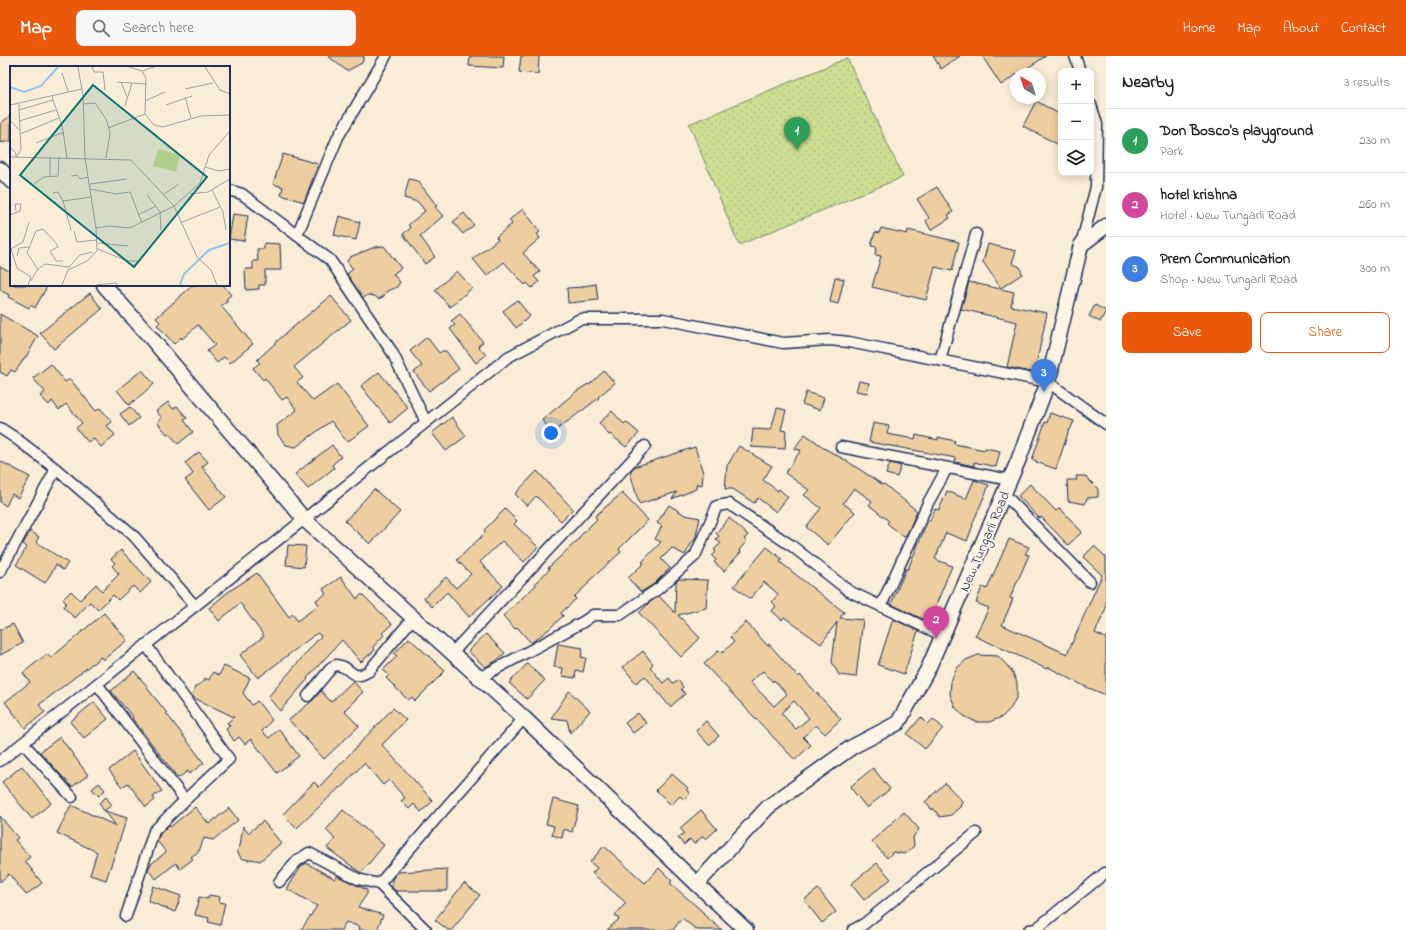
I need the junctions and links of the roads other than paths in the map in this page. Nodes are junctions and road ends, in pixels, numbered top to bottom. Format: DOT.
graph roads {
  1 [pos="386,56"];
  2 [pos="1074,56"];
  3 [pos="1079,68"];
  4 [pos="1094,114"];
  5 [pos="0,169"];
  6 [pos="10,180"];
  7 [pos="230,190"];
  8 [pos="1106,226"];
  9 [pos="976,234"];
  10 [pos="297,236"];
  11 [pos="1081,245"];
  12 [pos="105,286"];
  13 [pos="940,360"];
  14 [pos="1048,382"];
  15 [pos="426,422"];
  16 [pos="1106,424"];
  17 [pos="0,428"];
  18 [pos="645,446"];
  19 [pos="841,447"];
  20 [pos="56,468"];
  21 [pos="947,468"];
  22 [pos="1010,480"];
  23 [pos="1004,494"];
  24 [pos="304,519"];
  25 [pos="0,572"];
  26 [pos="1090,582"];
  27 [pos="195,606"];
  28 [pos="881,606"];
  29 [pos="413,618"];
  30 [pos="943,636"];
  31 [pos="146,645"];
  32 [pos="452,654"];
  33 [pos="479,678"];
  34 [pos="97,684"];
  35 [pos="308,696"];
  36 [pos="524,718"];
  37 [pos="24,743"];
  38 [pos="0,761"];
  39 [pos="72,797"];
  40 [pos="185,800"];
  41 [pos="976,833"];
  42 [pos="1105,873"];
  43 [pos="279,882"];
  44 [pos="378,884"];
  45 [pos="697,884"];
  46 [pos="126,916"];
  47 [pos="426,930"];
  48 [pos="746,930"];
  49 [pos="853,930"];
  50 [pos="1029,930"];
  1 -- 10 [label="street"];
  2 -- 3 [label="street"];
  4 -- 11 [label="street, New Tungarli Road"];
  5 -- 6 [label="street"];
  7 -- 10 [label="street"];
  8 -- 11 [label="street"];
  9 -- 13 [label="street"];
  10 -- 15 [label="street"];
  11 -- 14 [label="street, New Tungarli Road"];
  12 -- 24 [label="street"];
  13 -- 14 [label="street"];
  13 -- 15 [label="street"];
  14 -- 16 [label="street"];
  14 -- 22 [label="street, New Tungarli Road"];
  15 -- 24 [label="street"];
  17 -- 20 [label="street"];
  18 -- 32 [label="street"];
  19 -- 21 [label="street"];
  20 -- 25 [label="street"];
  20 -- 27 [label="street"];
  21 -- 22 [label="street"];
  21 -- 28 [label="street"];
  22 -- 23 [label="street, New Tungarli Road"];
  23 -- 26 [label="street"];
  23 -- 30 [label="street, New Tungarli Road"];
  24 -- 27 [label="street"];
  24 -- 29 [label="street"];
  27 -- 31 [label="street"];
  28 -- 30 [label="street"];
  28 -- 33 [label="street"];
  29 -- 32 [label="street"];
  29 -- 35 [label="street"];
  30 -- 45 [label="street, New Tungarli Road"];
  31 -- 34 [label="street"];
  31 -- 40 [label="street"];
  32 -- 33 [label="street"];
  33 -- 36 [label="street"];
  34 -- 37 [label="street"];
  34 -- 40 [label="street"];
  36 -- 44 [label="street"];
  36 -- 45 [label="street"];
  37 -- 38 [label="street"];
  37 -- 39 [label="street"];
  40 -- 46 [label="street"];
  41 -- 49 [label="street"];
  42 -- 50 [label="street"];
  43 -- 44 [label="street"];
  44 -- 47 [label="street"];
  45 -- 48 [label="street"];
}
